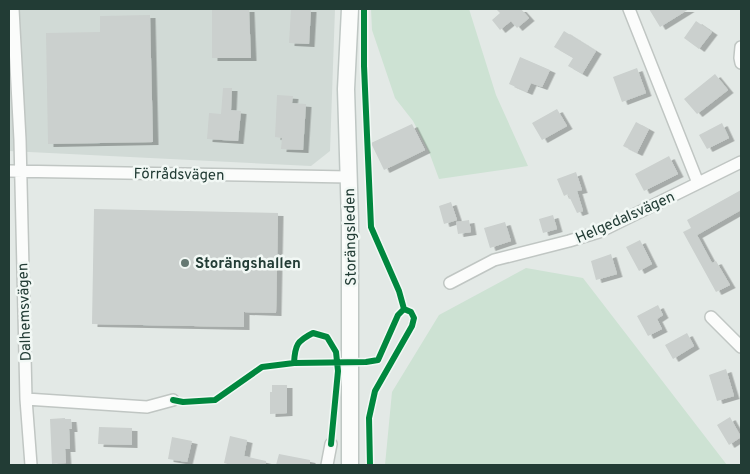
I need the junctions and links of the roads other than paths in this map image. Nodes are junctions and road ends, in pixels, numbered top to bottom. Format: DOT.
graph roads {
  1 [pos="14,9"];
  2 [pos="350,9"];
  3 [pos="629,9"];
  4 [pos="741,47"];
  5 [pos="741,64"];
  6 [pos="741,162"];
  7 [pos="9,171"];
  8 [pos="21,171"];
  9 [pos="349,177"];
  10 [pos="698,183"];
  11 [pos="450,283"];
  12 [pos="711,317"];
  13 [pos="741,347"];
  14 [pos="26,398"];
  15 [pos="173,400"];
  16 [pos="331,444"];
  17 [pos="30,465"];
  18 [pos="327,465"];
  19 [pos="350,465"];
  1 -- 8 [label="street, Dalhemsvägen"];
  2 -- 9 [label="main road, Storängsleden"];
  3 -- 10 [label="street"];
  4 -- 5 [label="street"];
  6 -- 10 [label="street, Helgedalsvägen"];
  7 -- 8 [label="street, Förrådsvägen"];
  8 -- 9 [label="street, Förrådsvägen"];
  8 -- 14 [label="street, Dalhemsvägen"];
  9 -- 19 [label="main road, Storängsleden"];
  10 -- 11 [label="street, Helgedalsvägen"];
  12 -- 13 [label="street"];
  14 -- 15 [label="street"];
  14 -- 17 [label="street, Dalhemsvägen"];
  16 -- 18 [label="street"];
}
